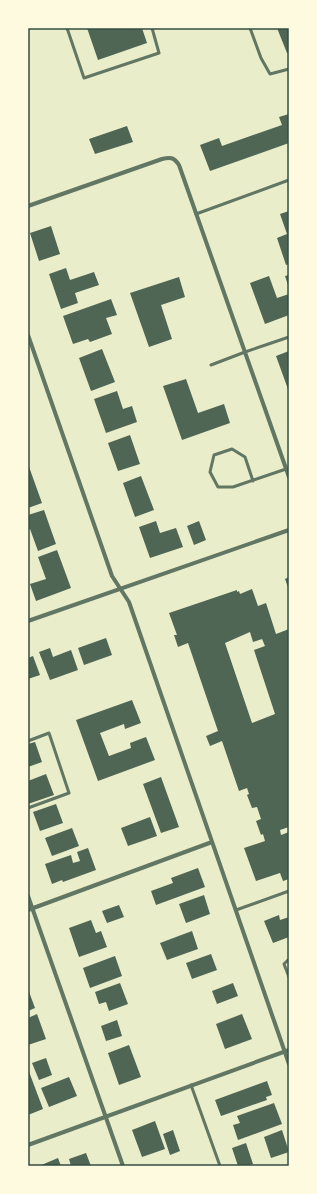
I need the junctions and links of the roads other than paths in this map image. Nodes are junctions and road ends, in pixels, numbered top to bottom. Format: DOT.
graph roads {
  1 [pos="67,28"];
  2 [pos="152,28"];
  3 [pos="250,28"];
  4 [pos="289,69"];
  5 [pos="289,180"];
  6 [pos="28,206"];
  7 [pos="196,214"];
  8 [pos="28,336"];
  9 [pos="289,337"];
  10 [pos="245,352"];
  11 [pos="211,365"];
  12 [pos="286,470"];
  13 [pos="289,477"];
  14 [pos="253,481"];
  15 [pos="289,530"];
  16 [pos="121,590"];
  17 [pos="28,621"];
  18 [pos="28,741"];
  19 [pos="28,808"];
  20 [pos="212,842"];
  21 [pos="289,891"];
  22 [pos="28,896"];
  23 [pos="30,909"];
  24 [pos="236,910"];
  25 [pos="289,959"];
  26 [pos="289,977"];
  27 [pos="287,1050"];
  28 [pos="289,1064"];
  29 [pos="191,1085"];
  30 [pos="106,1117"];
  31 [pos="28,1145"];
  32 [pos="123,1166"];
  33 [pos="220,1166"];
  1 -- 2 [label="lane"];
  3 -- 4 [label="lane"];
  5 -- 7 [label="lane"];
  6 -- 7 [label="street"];
  7 -- 10 [label="street"];
  8 -- 16 [label="street"];
  9 -- 10 [label="lane"];
  10 -- 11 [label="lane"];
  10 -- 12 [label="street"];
  12 -- 13 [label="street"];
  12 -- 14 [label="lane"];
  14 -- 14 [label="lane"];
  15 -- 16 [label="street"];
  16 -- 17 [label="street"];
  16 -- 20 [label="street"];
  18 -- 19 [label="lane"];
  20 -- 23 [label="street"];
  20 -- 24 [label="street"];
  21 -- 24 [label="lane"];
  22 -- 23 [label="street"];
  23 -- 30 [label="street"];
  24 -- 27 [label="street"];
  25 -- 26 [label="lane"];
  27 -- 28 [label="street"];
  27 -- 29 [label="street"];
  29 -- 30 [label="street"];
  29 -- 33 [label="lane"];
  30 -- 31 [label="street"];
  30 -- 32 [label="street"];
}
